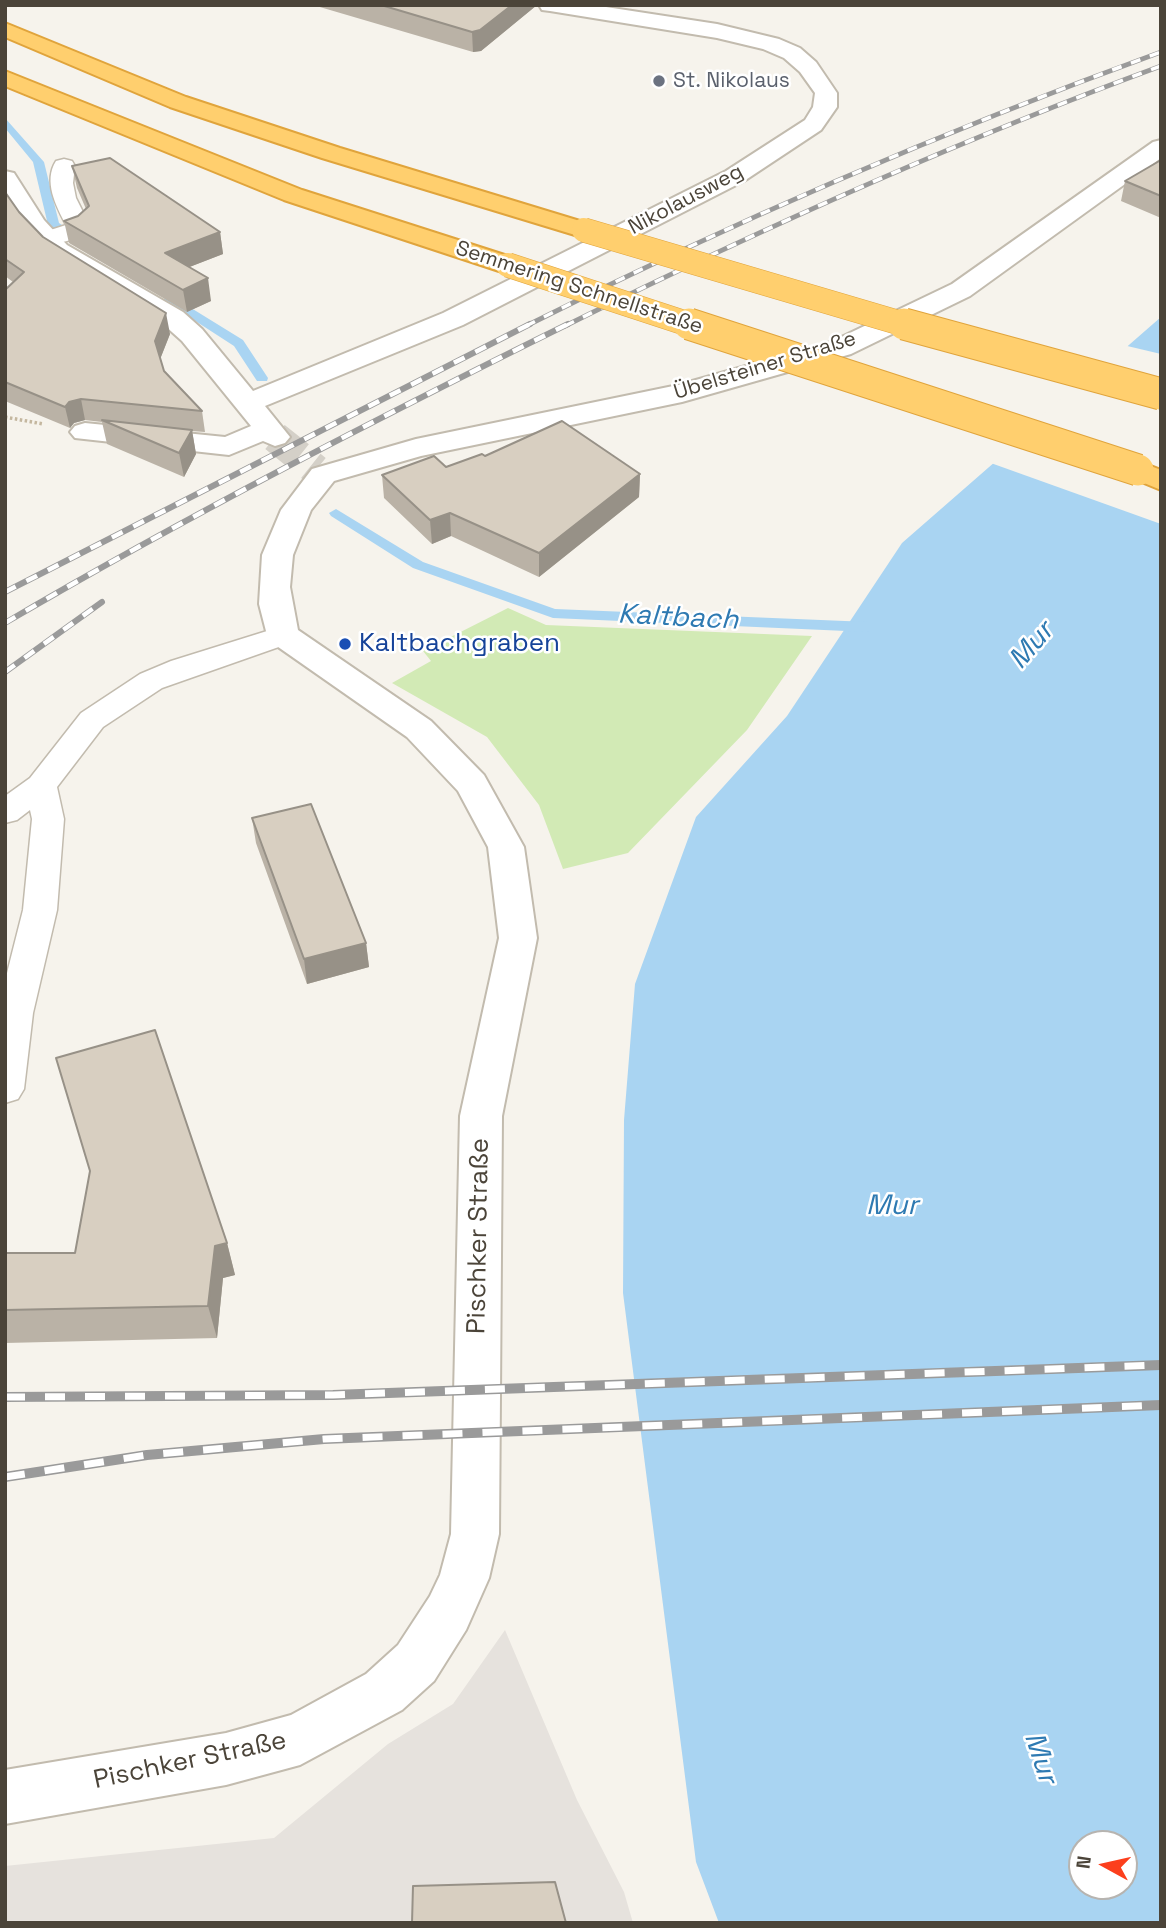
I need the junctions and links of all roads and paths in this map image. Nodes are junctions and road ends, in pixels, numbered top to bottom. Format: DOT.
graph roads {
  1 [pos="550,5"];
  2 [pos="5,29"];
  3 [pos="5,78"];
  4 [pos="1161,147"];
  5 [pos="64,166"];
  6 [pos="5,178"];
  7 [pos="59,235"];
  8 [pos="1161,394"];
  9 [pos="249,403"];
  10 [pos="85,432"];
  11 [pos="1153,476"];
  12 [pos="283,635"];
  13 [pos="41,786"];
  14 [pos="5,812"];
  15 [pos="5,1088"];
  16 [pos="5,1797"];
  1 -- 9 [label="street, Nikolausweg"];
  2 -- 8 [label="highway, bridge"];
  3 -- 11 [label="highway, Semmering Schnellstraße, bridge"];
  4 -- 12 [label="street, Übelsteiner Straße"];
  5 -- 7 [label="lane"];
  6 -- 7 [label="street"];
  7 -- 9 [label="street"];
  9 -- 10 [label="street"];
  12 -- 13 [label="lane"];
  12 -- 16 [label="street, Pischker Straße"];
  13 -- 14 [label="lane"];
  13 -- 15 [label="lane"];
}
